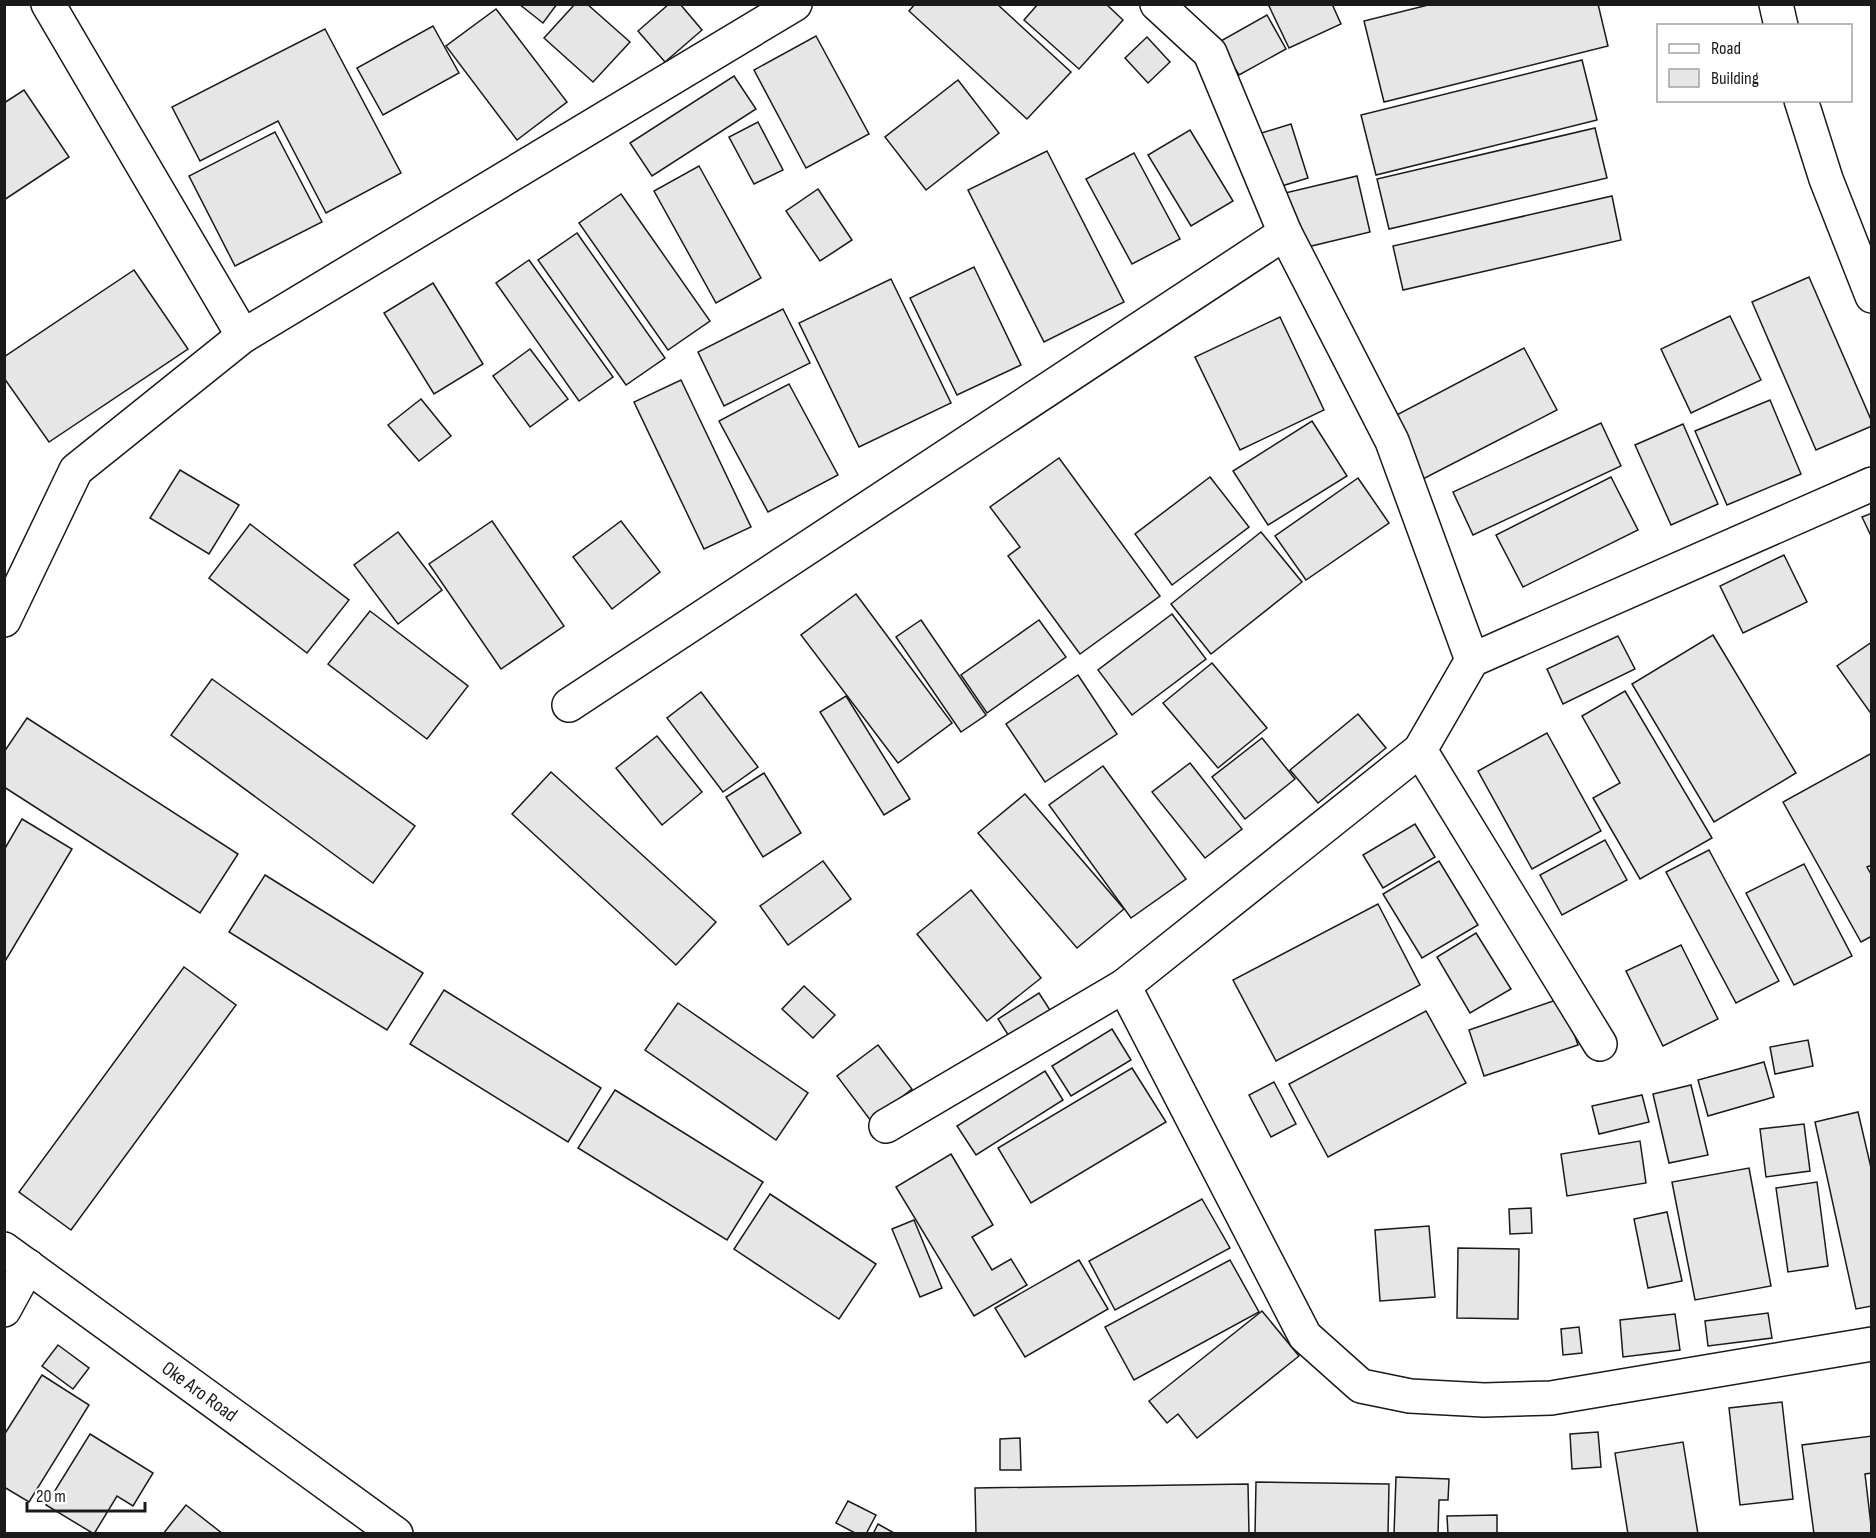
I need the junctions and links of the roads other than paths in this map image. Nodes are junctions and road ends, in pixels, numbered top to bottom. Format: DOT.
graph roads {
  1 [pos="48,4"];
  2 [pos="795,4"];
  3 [pos="1157,4"];
  4 [pos="1776,4"];
  5 [pos="1781,24"];
  6 [pos="1802,102"];
  7 [pos="1285,233"];
  8 [pos="1872,296"];
  9 [pos="243,336"];
  10 [pos="1872,484"];
  11 [pos="4,620"];
  12 [pos="1472,660"];
  13 [pos="569,705"];
  14 [pos="1420,750"];
  15 [pos="1124,986"];
  16 [pos="1600,1044"];
  17 [pos="886,1126"];
  18 [pos="16,1257"];
  19 [pos="4,1310"];
  20 [pos="1872,1344"];
  21 [pos="396,1533"];
  1 -- 9 [label="street"];
  2 -- 9 [label="street"];
  3 -- 7 [label="street"];
  4 -- 5 [label="street"];
  6 -- 8 [label="street"];
  7 -- 12 [label="street"];
  7 -- 13 [label="street"];
  9 -- 11 [label="street"];
  10 -- 12 [label="street"];
  12 -- 14 [label="street"];
  14 -- 15 [label="street"];
  14 -- 16 [label="street"];
  15 -- 17 [label="street"];
  15 -- 20 [label="street"];
  18 -- 19 [label="street"];
  18 -- 21 [label="street, Oke Aro Road"];
}
